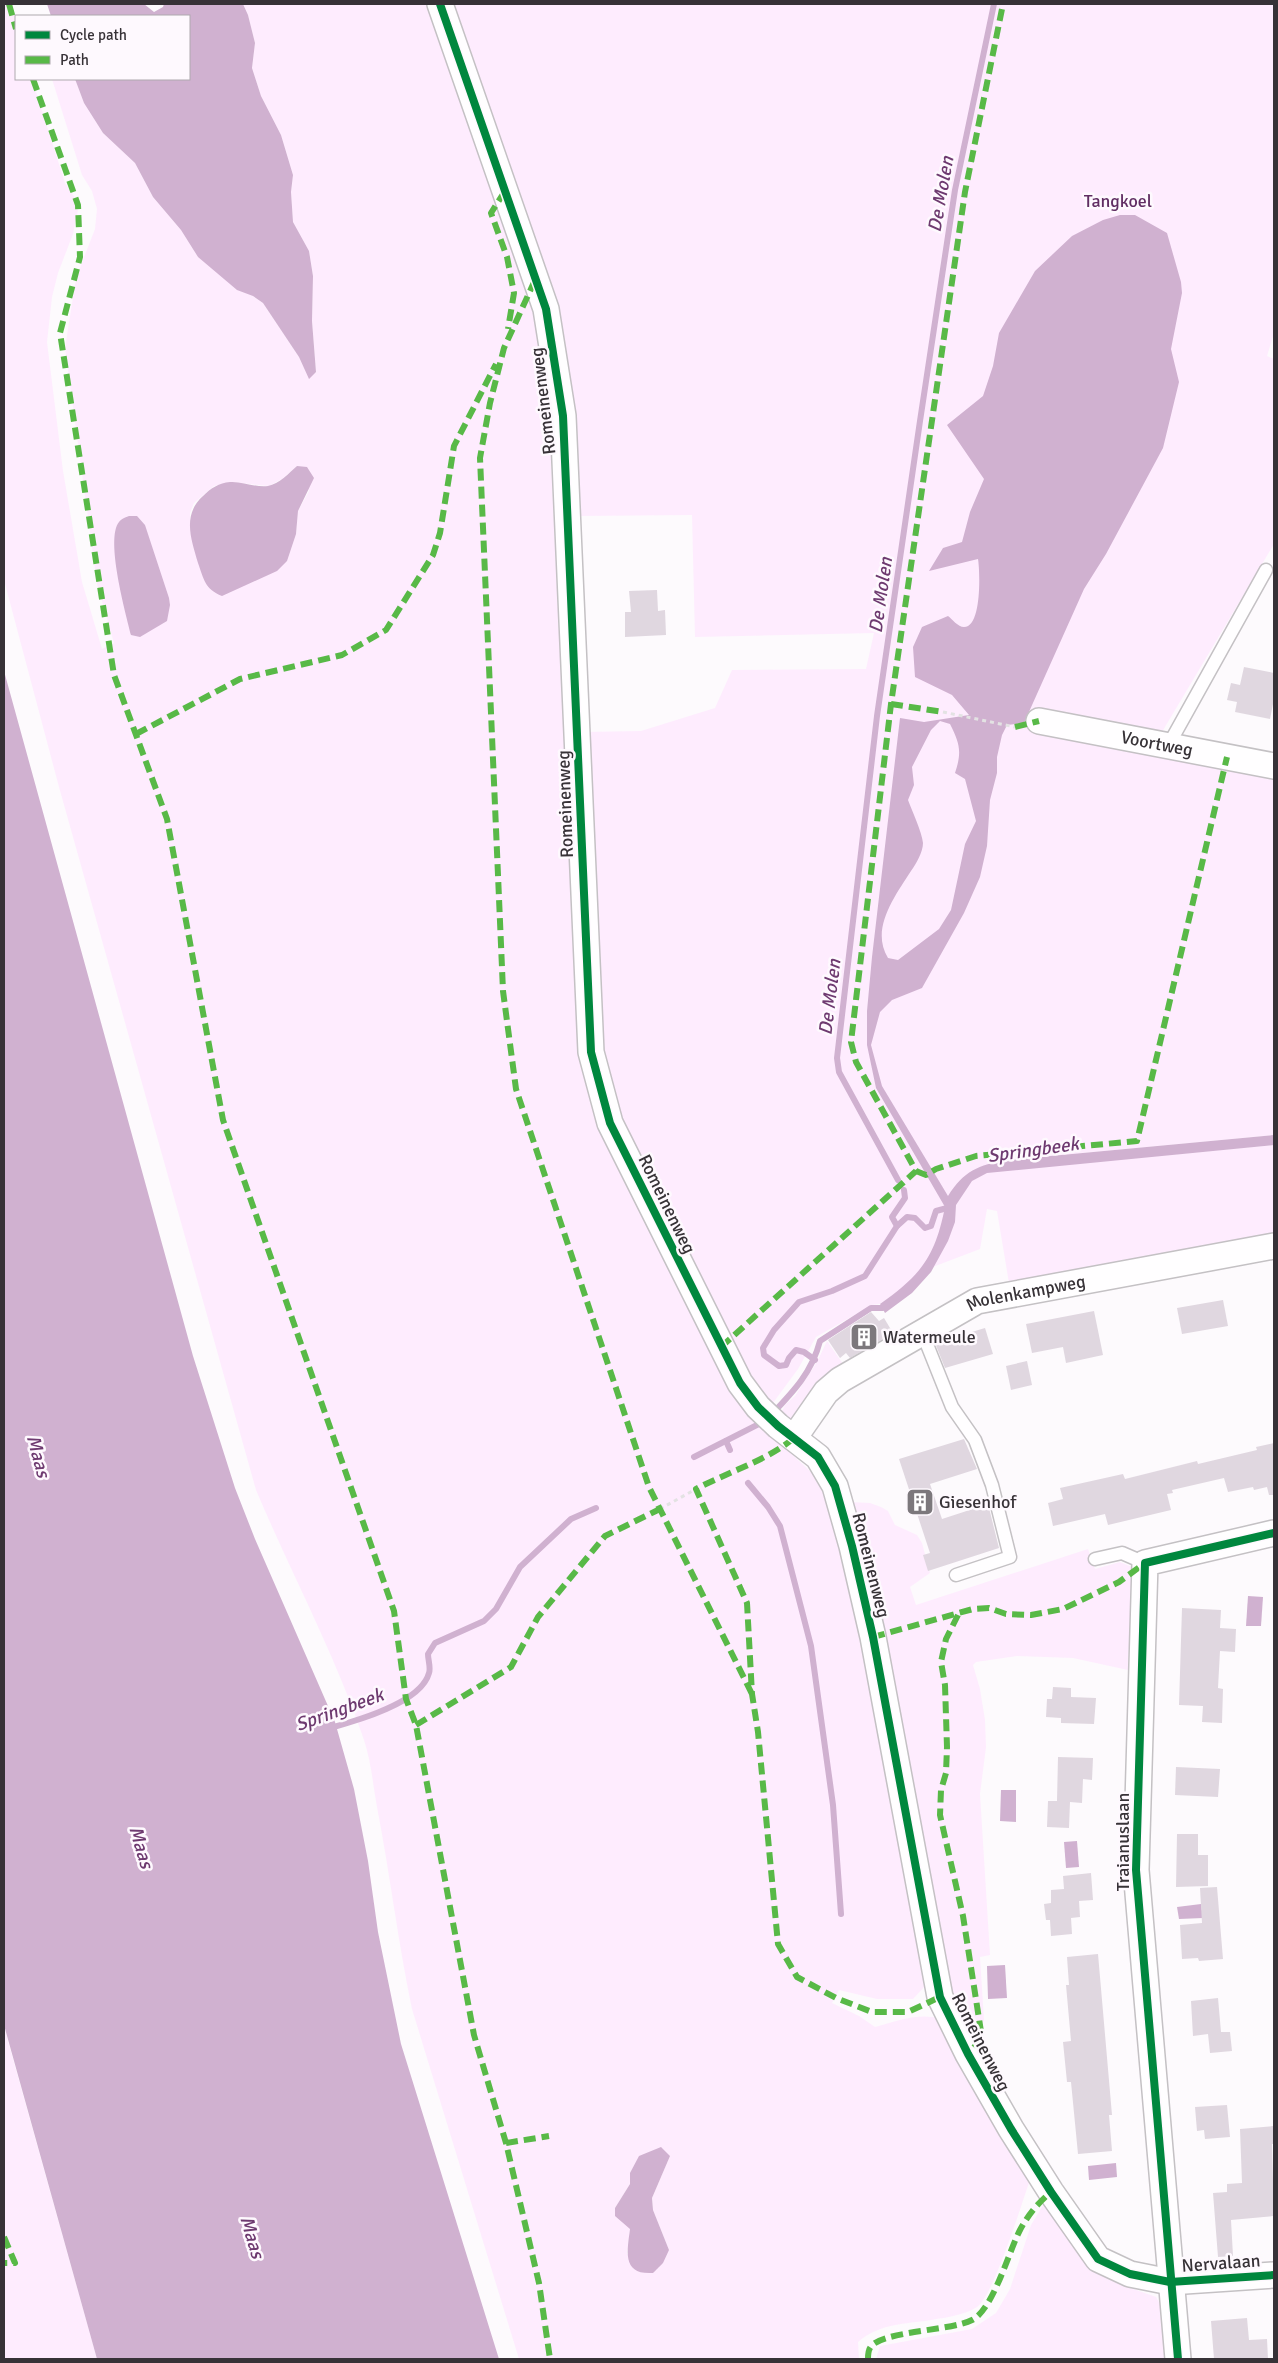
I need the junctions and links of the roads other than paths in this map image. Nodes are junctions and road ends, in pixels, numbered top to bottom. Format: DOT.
graph roads {
  1 [pos="440,4"];
  2 [pos="1266,570"];
  3 [pos="1027,724"];
  4 [pos="1168,746"];
  5 [pos="1274,766"];
  6 [pos="1274,1246"];
  7 [pos="922,1332"];
  8 [pos="786,1432"];
  9 [pos="1274,1533"];
  10 [pos="1095,1560"];
  11 [pos="1145,1563"];
  12 [pos="956,1575"];
  13 [pos="1274,2275"];
  14 [pos="1170,2282"];
  15 [pos="1178,2359"];
  1 -- 8 [label="street, Romeinenweg"];
  2 -- 4 [label="lane"];
  3 -- 4 [label="street, Voortweg"];
  4 -- 5 [label="street, Voortweg"];
  6 -- 7 [label="street, Molenkampweg"];
  7 -- 8 [label="street, Molenkampweg"];
  7 -- 12 [label="lane"];
  8 -- 14 [label="street, Romeinenweg"];
  9 -- 11 [label="street"];
  10 -- 11 [label="lane"];
  11 -- 14 [label="street, Traianuslaan"];
  13 -- 14 [label="street, Nervalaan"];
  14 -- 15 [label="street, Traianuslaan"];
}
